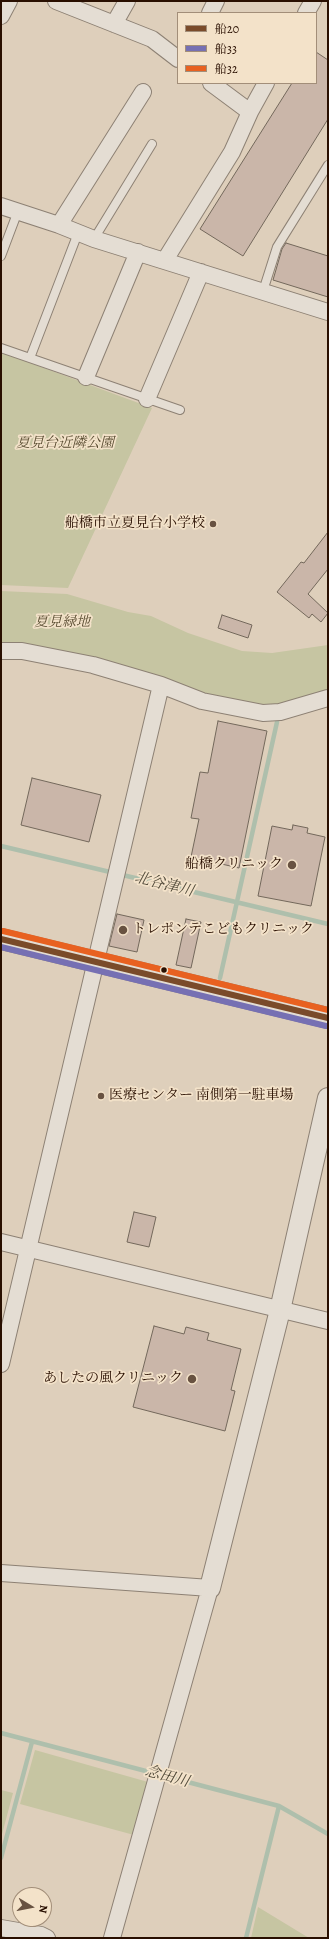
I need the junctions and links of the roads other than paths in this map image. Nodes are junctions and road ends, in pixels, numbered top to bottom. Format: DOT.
graph roads {
  1 [pos="9,1"];
  2 [pos="56,1"];
  3 [pos="127,1"];
  4 [pos="216,1"];
  5 [pos="313,1"];
  6 [pos="210,12"];
  7 [pos="307,12"];
  8 [pos="1,16"];
  9 [pos="114,24"];
  10 [pos="177,58"];
  11 [pos="211,84"];
  12 [pos="265,84"];
  13 [pos="143,92"];
  14 [pos="250,112"];
  15 [pos="152,144"];
  16 [pos="328,166"];
  17 [pos="1,206"];
  18 [pos="18,211"];
  19 [pos="59,225"];
  20 [pos="78,233"];
  21 [pos="94,239"];
  22 [pos="138,252"];
  23 [pos="1,256"];
  24 [pos="165,260"];
  25 [pos="201,272"];
  26 [pos="263,291"];
  27 [pos="328,312"];
  28 [pos="1,348"];
  29 [pos="30,358"];
  30 [pos="86,377"];
  31 [pos="147,399"];
  32 [pos="180,410"];
  33 [pos="1,651"];
  34 [pos="161,685"];
  35 [pos="328,698"];
  36 [pos="1,939"];
  37 [pos="96,963"];
  38 [pos="328,1018"];
  39 [pos="328,1098"];
  40 [pos="1,1242"];
  41 [pos="28,1248"];
  42 [pos="280,1310"];
  43 [pos="328,1321"];
  44 [pos="1,1364"];
  45 [pos="1,1574"];
  46 [pos="210,1588"];
  47 [pos="1,1928"];
  48 [pos="47,1938"];
  49 [pos="112,1938"];
  1 -- 8 [label="street"];
  2 -- 9 [label="street"];
  3 -- 9 [label="street"];
  4 -- 6 [label="street"];
  5 -- 7 [label="street"];
  9 -- 10 [label="street"];
  11 -- 14 [label="street"];
  12 -- 14 [label="street"];
  13 -- 19 [label="street"];
  14 -- 24 [label="street"];
  15 -- 21 [label="lane"];
  16 -- 26 [label="lane"];
  17 -- 18 [label="street"];
  18 -- 19 [label="street"];
  18 -- 23 [label="lane"];
  19 -- 20 [label="street"];
  20 -- 21 [label="street"];
  20 -- 29 [label="lane"];
  21 -- 22 [label="street"];
  22 -- 24 [label="street"];
  22 -- 30 [label="street"];
  24 -- 25 [label="street"];
  25 -- 26 [label="street"];
  25 -- 31 [label="street"];
  26 -- 27 [label="street"];
  28 -- 29 [label="lane"];
  29 -- 30 [label="lane"];
  30 -- 31 [label="lane"];
  31 -- 32 [label="lane"];
  33 -- 34 [label="street"];
  34 -- 35 [label="street"];
  34 -- 37 [label="street"];
  36 -- 37 [label="street"];
  37 -- 38 [label="street"];
  37 -- 41 [label="street"];
  39 -- 42 [label="street"];
  40 -- 41 [label="street"];
  41 -- 42 [label="street"];
  41 -- 44 [label="street"];
  42 -- 43 [label="street"];
  42 -- 46 [label="street"];
  45 -- 46 [label="street"];
  46 -- 49 [label="street"];
  47 -- 48 [label="street"];
}
